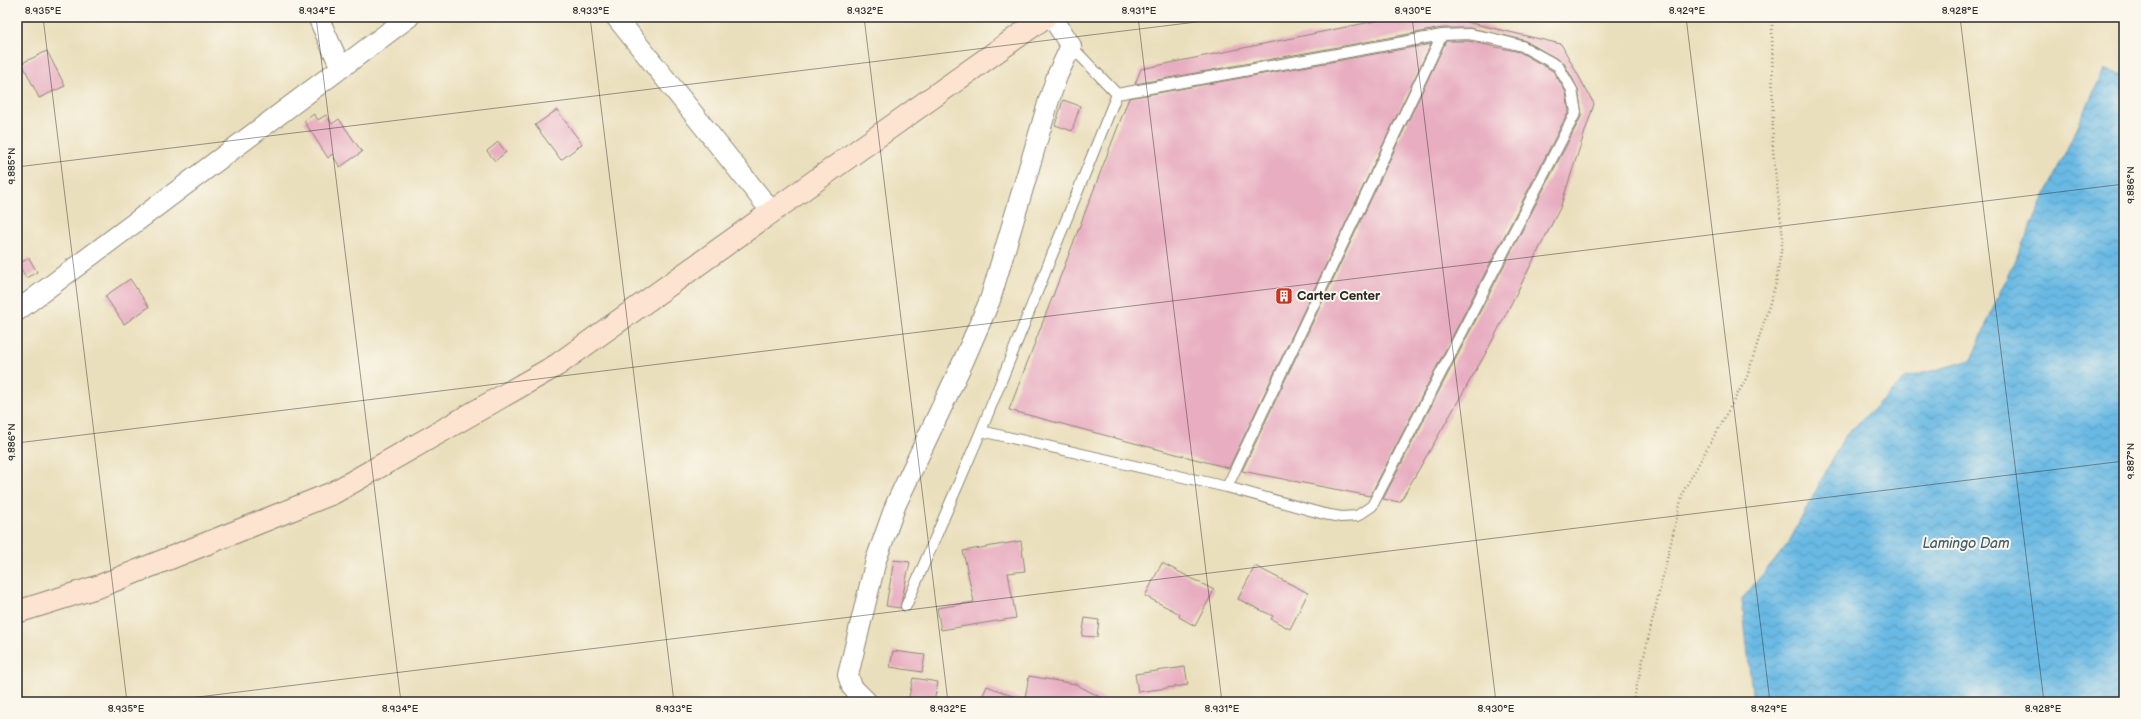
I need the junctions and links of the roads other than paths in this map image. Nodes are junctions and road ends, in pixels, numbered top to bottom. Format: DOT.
graph roads {
  1 [pos="318,17"];
  2 [pos="409,17"];
  3 [pos="616,17"];
  4 [pos="1045,17"];
  5 [pos="1052,17"];
  6 [pos="1442,35"];
  7 [pos="1071,46"];
  8 [pos="341,68"];
  9 [pos="1117,94"];
  10 [pos="772,212"];
  11 [pos="17,311"];
  12 [pos="980,431"];
  13 [pos="1227,487"];
  14 [pos="906,606"];
  15 [pos="17,612"];
  16 [pos="867,702"];
  1 -- 8 [label="street"];
  2 -- 8 [label="street"];
  3 -- 10 [label="street"];
  4 -- 10 [label="main road"];
  5 -- 7 [label="street"];
  6 -- 9 [label="lane"];
  6 -- 13 [label="lane"];
  6 -- 13 [label="lane"];
  7 -- 9 [label="lane"];
  7 -- 16 [label="street"];
  8 -- 11 [label="street"];
  9 -- 12 [label="lane"];
  10 -- 15 [label="main road"];
  12 -- 13 [label="lane"];
  12 -- 14 [label="lane"];
}
